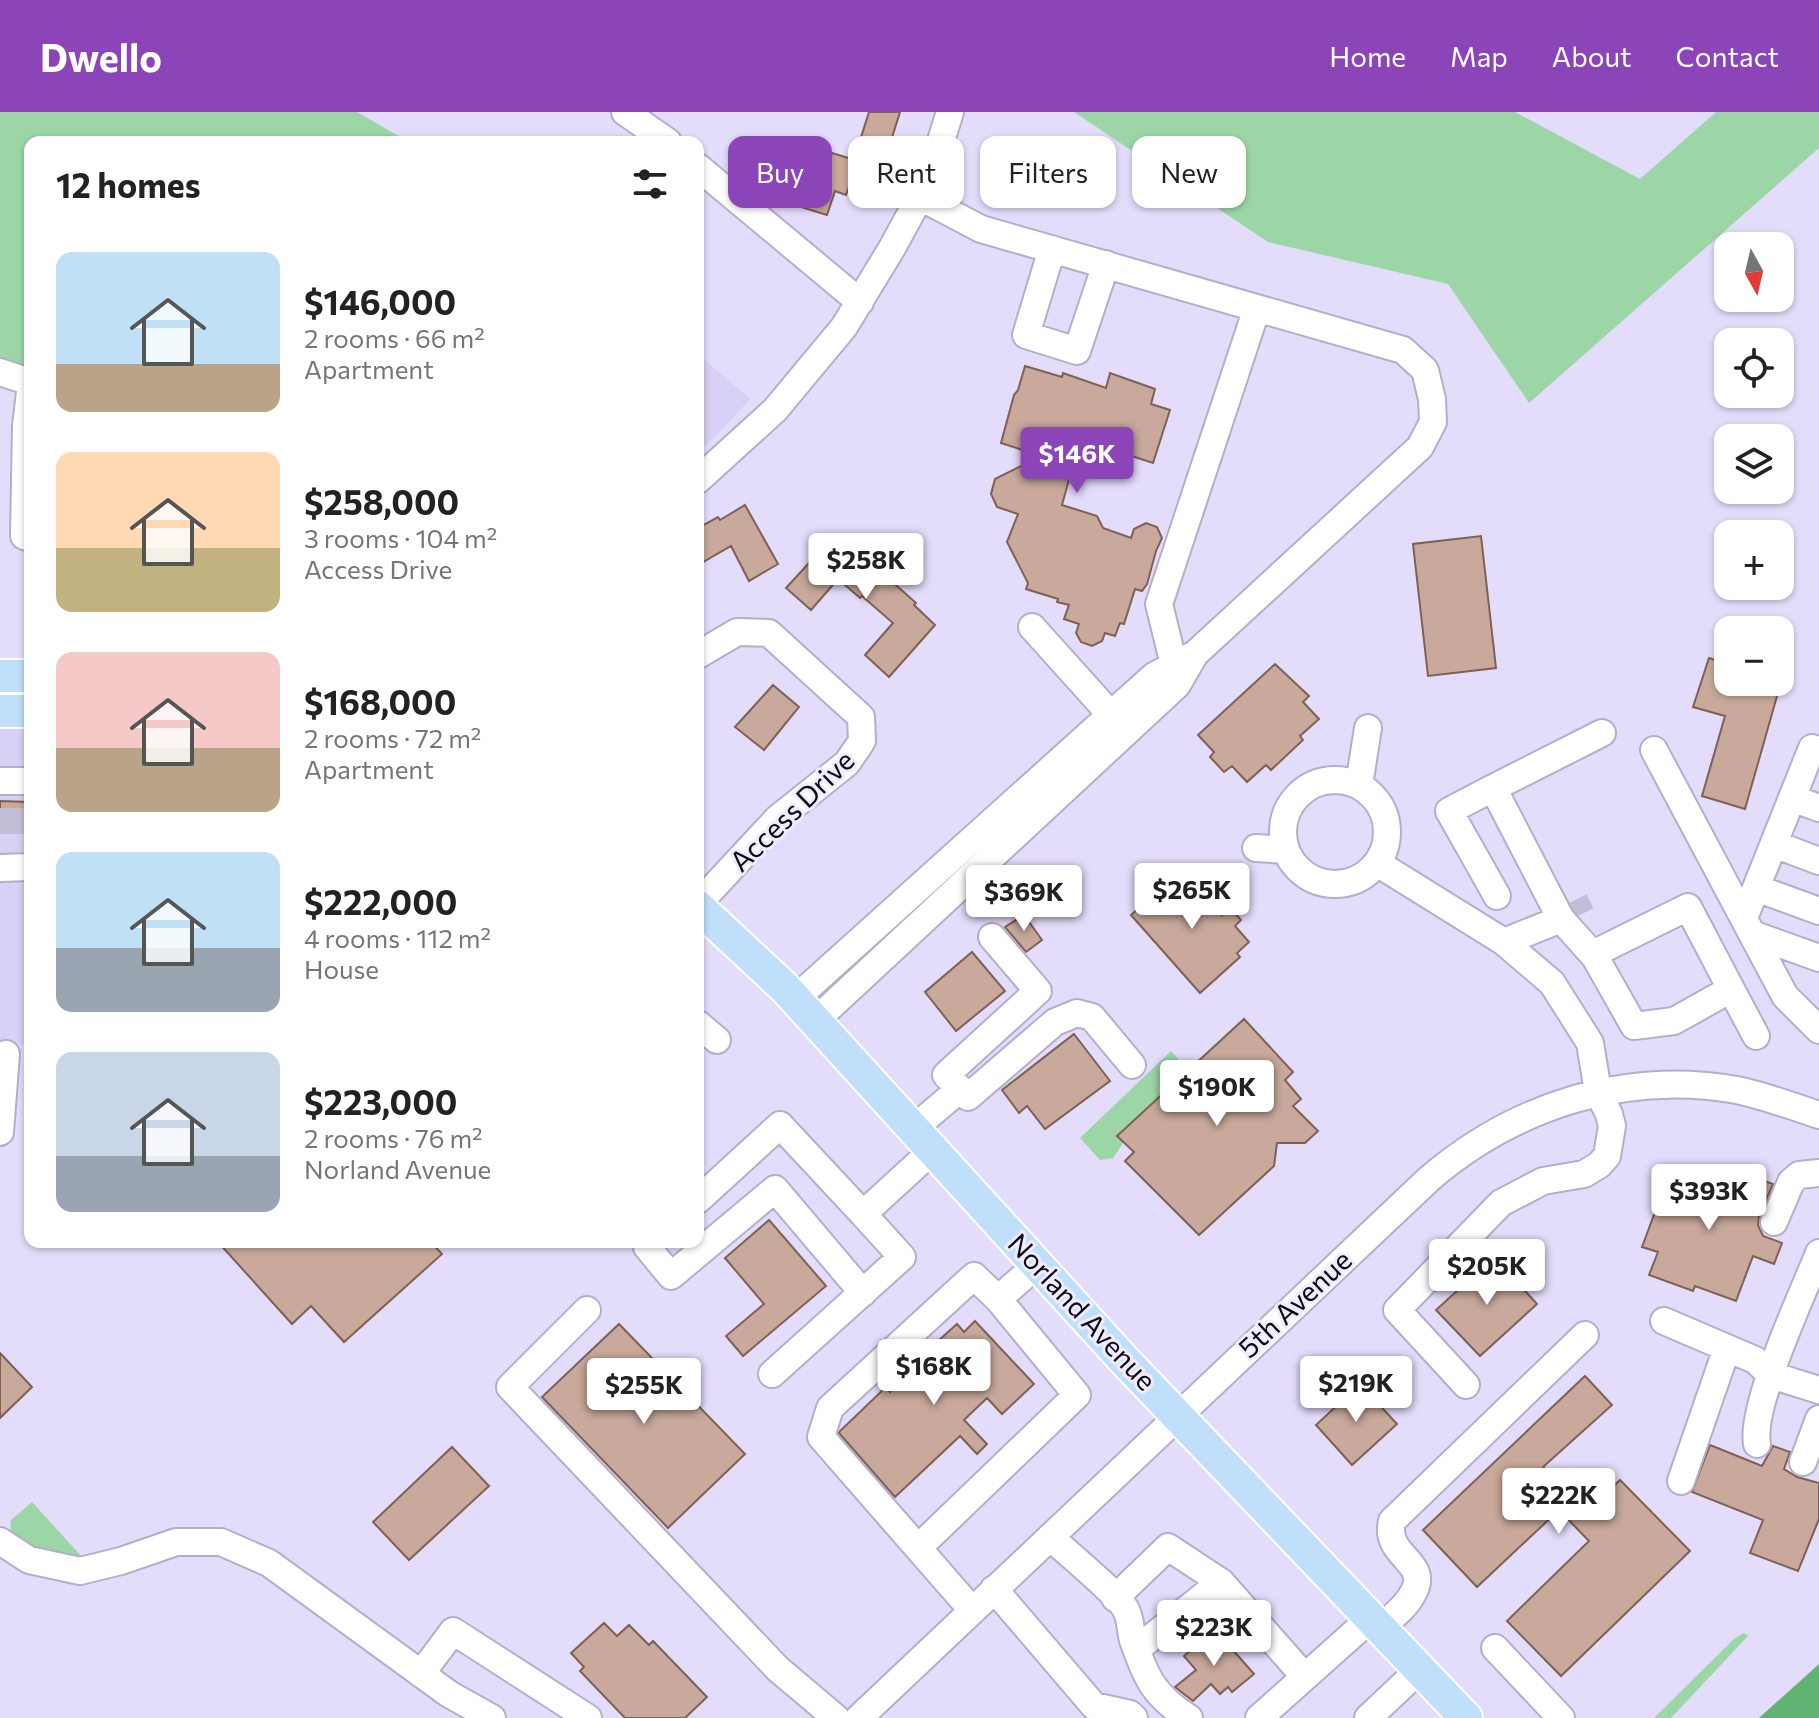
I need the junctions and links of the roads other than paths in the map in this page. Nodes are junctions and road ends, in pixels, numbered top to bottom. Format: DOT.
graph roads {
  1 [pos="625,112"];
  2 [pos="950,112"];
  3 [pos="659,136"];
  4 [pos="942,136"];
  5 [pos="704,172"];
  6 [pos="914,208"];
  7 [pos="941,208"];
  8 [pos="1052,249"];
  9 [pos="1106,264"];
  10 [pos="860,302"];
  11 [pos="1257,308"];
  12 [pos="0,372"];
  13 [pos="24,380"];
  14 [pos="704,467"];
  15 [pos="1032,627"];
  16 [pos="704,651"];
  17 [pos="1184,660"];
  18 [pos="0,676"];
  19 [pos="24,676"];
  20 [pos="0,711"];
  21 [pos="24,711"];
  22 [pos="1119,723"];
  23 [pos="1368,728"];
  24 [pos="1602,733"];
  25 [pos="1654,750"];
  26 [pos="1815,750"];
  27 [pos="0,781"];
  28 [pos="24,781"];
  29 [pos="1359,785"];
  30 [pos="1493,788"];
  31 [pos="1792,798"];
  32 [pos="1819,808"];
  33 [pos="1774,844"];
  34 [pos="1256,848"];
  35 [pos="1286,850"];
  36 [pos="1819,861"];
  37 [pos="1377,863"];
  38 [pos="24,867"];
  39 [pos="0,868"];
  40 [pos="1756,888"];
  41 [pos="1497,896"];
  42 [pos="704,898"];
  43 [pos="704,911"];
  44 [pos="1819,911"];
  45 [pos="1574,921"];
  46 [pos="1748,926"];
  47 [pos="992,937"];
  48 [pos="1504,942"];
  49 [pos="1819,958"];
  50 [pos="1731,989"];
  51 [pos="805,1010"];
  52 [pos="1819,1030"];
  53 [pos="1756,1036"];
  54 [pos="12,1054"];
  55 [pos="1132,1065"];
  56 [pos="960,1089"];
  57 [pos="1598,1092"];
  58 [pos="1819,1115"];
  59 [pos="0,1132"];
  60 [pos="923,1140"];
  61 [pos="1819,1173"];
  62 [pos="704,1195"];
  63 [pos="863,1214"];
  64 [pos="1774,1222"];
  65 [pos="648,1248"];
  66 [pos="1819,1253"];
  67 [pos="1037,1265"];
  68 [pos="863,1293"];
  69 [pos="998,1299"];
  70 [pos="587,1310"];
  71 [pos="1664,1321"];
  72 [pos="1585,1335"];
  73 [pos="1727,1348"];
  74 [pos="772,1374"];
  75 [pos="1771,1375"];
  76 [pos="1466,1385"];
  77 [pos="1819,1390"];
  78 [pos="1177,1415"];
  79 [pos="1819,1419"];
  80 [pos="1757,1444"];
  81 [pos="1803,1462"];
  82 [pos="1681,1481"];
  83 [pos="1050,1537"];
  84 [pos="0,1541"];
  85 [pos="918,1548"];
  86 [pos="1221,1582"];
  87 [pos="994,1589"];
  88 [pos="1115,1598"];
  89 [pos="972,1610"];
  90 [pos="1376,1623"];
  91 [pos="1495,1648"];
  92 [pos="1137,1649"];
  93 [pos="1420,1669"];
  94 [pos="421,1674"];
  95 [pos="1305,1677"];
  96 [pos="876,1712"];
  97 [pos="492,1718"];
  98 [pos="588,1718"];
  99 [pos="836,1718"];
  100 [pos="1134,1718"];
  101 [pos="1189,1718"];
  102 [pos="1259,1718"];
  103 [pos="1368,1718"];
  104 [pos="1466,1718"];
  105 [pos="1561,1718"];
  1 -- 3 [label="street"];
  2 -- 4 [label="street"];
  5 -- 10 [label="street"];
  6 -- 10 [label="street"];
  7 -- 8 [label="street"];
  8 -- 9 [label="street"];
  8 -- 9 [label="street"];
  9 -- 11 [label="street"];
  10 -- 14 [label="street"];
  11 -- 17 [label="street"];
  11 -- 17 [label="street"];
  12 -- 13 [label="street"];
  15 -- 22 [label="street"];
  16 -- 42 [label="street, Access Drive"];
  17 -- 22 [label="street"];
  18 -- 19 [label="main road"];
  20 -- 21 [label="main road"];
  22 -- 51 [label="street"];
  23 -- 29 [label="street"];
  24 -- 30 [label="street"];
  25 -- 46 [label="street"];
  26 -- 31 [label="street"];
  27 -- 28 [label="street"];
  29 -- 35 [label="street"];
  29 -- 37 [label="street"];
  30 -- 41 [label="street"];
  30 -- 45 [label="street"];
  31 -- 32 [label="street"];
  31 -- 33 [label="street"];
  33 -- 36 [label="street"];
  33 -- 40 [label="street"];
  34 -- 35 [label="street"];
  35 -- 37 [label="street"];
  37 -- 48 [label="street"];
  38 -- 39 [label="street"];
  40 -- 44 [label="street"];
  40 -- 46 [label="street"];
  43 -- 51 [label="main road, Norland Avenue"];
  45 -- 48 [label="street"];
  45 -- 50 [label="street"];
  45 -- 50 [label="street"];
  46 -- 49 [label="street"];
  46 -- 52 [label="street"];
  47 -- 56 [label="street"];
  48 -- 57 [label="street"];
  50 -- 53 [label="street"];
  51 -- 60 [label="main road, Norland Avenue"];
  54 -- 59 [label="street"];
  55 -- 56 [label="street"];
  56 -- 60 [label="street"];
  57 -- 58 [label="street, 5th Avenue"];
  57 -- 76 [label="street"];
  57 -- 78 [label="street, 5th Avenue"];
  60 -- 63 [label="street"];
  60 -- 67 [label="main road, Norland Avenue"];
  61 -- 64 [label="street"];
  62 -- 63 [label="street"];
  63 -- 68 [label="street"];
  65 -- 68 [label="street"];
  66 -- 75 [label="street"];
  67 -- 69 [label="street"];
  67 -- 78 [label="main road, Norland Avenue"];
  68 -- 74 [label="street"];
  69 -- 85 [label="street"];
  69 -- 85 [label="street"];
  70 -- 99 [label="street"];
  71 -- 73 [label="street"];
  72 -- 90 [label="street"];
  73 -- 75 [label="street"];
  73 -- 82 [label="street"];
  75 -- 77 [label="street"];
  75 -- 80 [label="street"];
  78 -- 83 [label="street, 5th Avenue"];
  78 -- 90 [label="main road, Norland Avenue"];
  79 -- 81 [label="street"];
  83 -- 87 [label="street, 5th Avenue"];
  83 -- 88 [label="street"];
  84 -- 94 [label="street"];
  85 -- 89 [label="street"];
  86 -- 88 [label="street"];
  86 -- 92 [label="street"];
  86 -- 95 [label="street"];
  87 -- 89 [label="street, 5th Avenue"];
  87 -- 100 [label="street"];
  88 -- 92 [label="street"];
  89 -- 96 [label="street, 5th Avenue"];
  90 -- 93 [label="main road, Norland Avenue"];
  90 -- 95 [label="street"];
  91 -- 105 [label="street"];
  92 -- 101 [label="street"];
  93 -- 103 [label="street"];
  93 -- 104 [label="main road, Norland Avenue"];
  94 -- 97 [label="street"];
  94 -- 98 [label="street"];
  95 -- 102 [label="street"];
}
